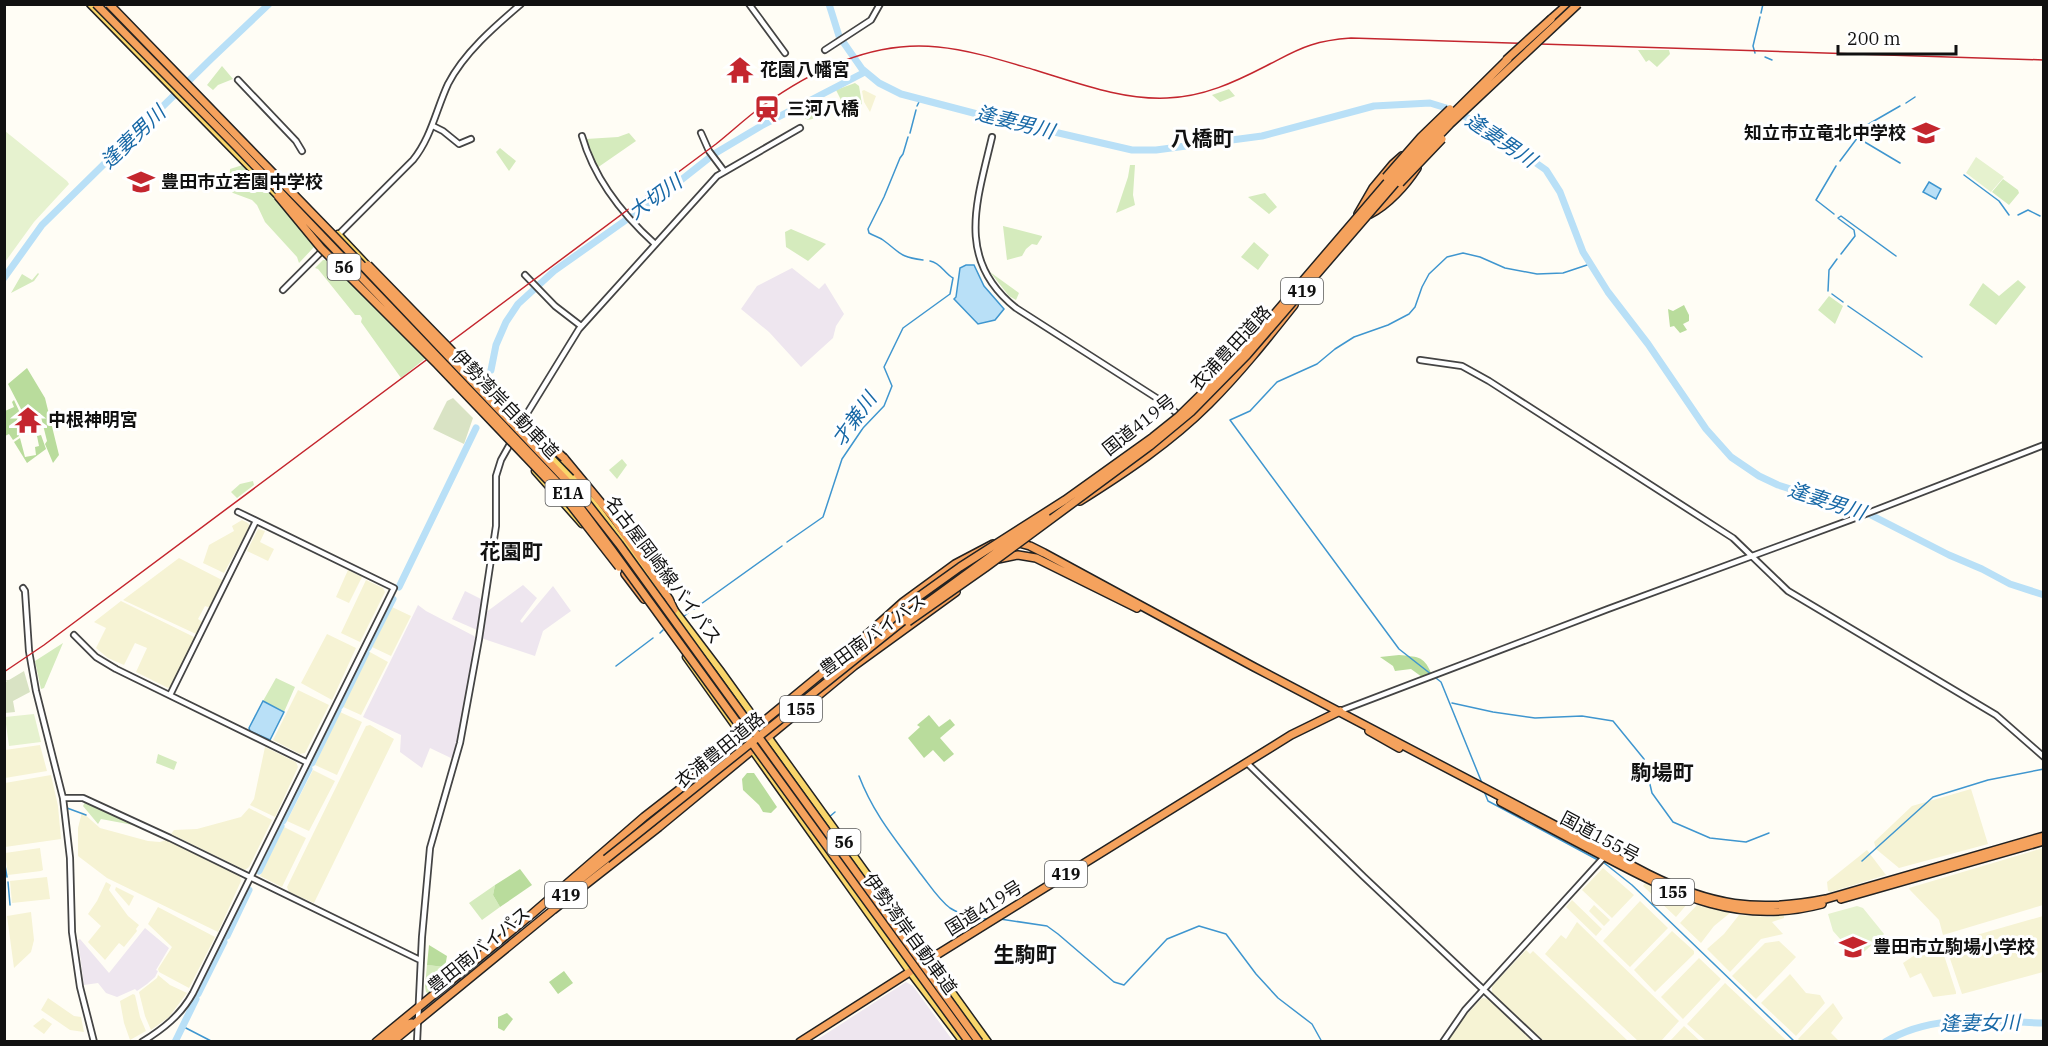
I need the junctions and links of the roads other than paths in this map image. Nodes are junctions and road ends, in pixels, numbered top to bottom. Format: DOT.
graph roads {
  1 [pos="90,4"];
  2 [pos="96,4"];
  3 [pos="111,4"];
  4 [pos="520,4"];
  5 [pos="749,4"];
  6 [pos="880,4"];
  7 [pos="1563,4"];
  8 [pos="1568,4"];
  9 [pos="1576,4"];
  10 [pos="1551,20"];
  11 [pos="1546,29"];
  12 [pos="828,48"];
  13 [pos="785,53"];
  14 [pos="1509,63"];
  15 [pos="238,80"];
  16 [pos="433,126"];
  17 [pos="800,128"];
  18 [pos="1440,129"];
  19 [pos="701,133"];
  20 [pos="582,136"];
  21 [pos="992,137"];
  22 [pos="471,139"];
  23 [pos="238,148"];
  24 [pos="302,151"];
  25 [pos="724,171"];
  26 [pos="1361,209"];
  27 [pos="1369,214"];
  28 [pos="338,236"];
  29 [pos="656,244"];
  30 [pos="324,247"];
  31 [pos="525,274"];
  32 [pos="283,290"];
  33 [pos="581,326"];
  34 [pos="452,356"];
  35 [pos="1420,360"];
  36 [pos="445,370"];
  37 [pos="1212,401"];
  38 [pos="1181,417"];
  39 [pos="522,423"];
  40 [pos="510,444"];
  41 [pos="2043,445"];
  42 [pos="1152,452"];
  43 [pos="1098,477"];
  44 [pos="1079,498"];
  45 [pos="238,512"];
  46 [pos="256,520"];
  47 [pos="1032,535"];
  48 [pos="1011,542"];
  49 [pos="1026,544"];
  50 [pos="1038,550"];
  51 [pos="1015,555"];
  52 [pos="1753,556"];
  53 [pos="644,566"];
  54 [pos="627,575"];
  55 [pos="23,588"];
  56 [pos="674,610"];
  57 [pos="661,623"];
  58 [pos="74,635"];
  59 [pos="854,666"];
  60 [pos="828,669"];
  61 [pos="170,695"];
  62 [pos="1338,712"];
  63 [pos="760,725"];
  64 [pos="768,736"];
  65 [pos="744,738"];
  66 [pos="752,750"];
  67 [pos="2043,757"];
  68 [pos="306,762"];
  69 [pos="1247,762"];
  70 [pos="63,798"];
  71 [pos="2043,836"];
  72 [pos="2043,841"];
  73 [pos="1606,854"];
  74 [pos="607,860"];
  75 [pos="250,877"];
  76 [pos="532,915"];
  77 [pos="527,931"];
  78 [pos="930,959"];
  79 [pos="420,960"];
  80 [pos="479,970"];
  81 [pos="910,972"];
  82 [pos="1485,989"];
  83 [pos="419,1005"];
  84 [pos="416,1023"];
  85 [pos="93,1041"];
  86 [pos="142,1041"];
  87 [pos="376,1041"];
  88 [pos="385,1041"];
  89 [pos="392,1041"];
  90 [pos="417,1041"];
  91 [pos="800,1041"];
  92 [pos="963,1041"];
  93 [pos="969,1041"];
  94 [pos="979,1041"];
  95 [pos="988,1041"];
  96 [pos="1443,1041"];
  97 [pos="1539,1041"];
  1 -- 30 [label="main road, 名古屋岡崎線バイパス / 56, bridge"];
  2 -- 23 [label="highway, 伊勢湾岸自動車道 / E1A, bridge"];
  3 -- 28 [label="highway, 伊勢湾岸自動車道 / E1A, bridge"];
  3 -- 28 [label="main road, 名古屋岡崎線バイパス / 56, bridge"];
  4 -- 16 [label="street"];
  5 -- 13 [label="street"];
  6 -- 12 [label="street"];
  7 -- 10 [label="highway, 衣浦豊田道路 / 419"];
  8 -- 10 [label="highway, 衣浦豊田道路 / 419"];
  9 -- 11 [label="highway, 419"];
  9 -- 14 [label="highway, 衣浦豊田道路 / 419, bridge"];
  10 -- 14 [label="highway, 衣浦豊田道路 / 419, bridge"];
  14 -- 18 [label="highway, 国道419号 / 419, bridge"];
  14 -- 26 [label="highway, 衣浦豊田道路 / 419, bridge"];
  14 -- 27 [label="highway, 衣浦豊田道路 / 419, bridge"];
  14 -- 43 [label="highway, 衣浦豊田道路 / 419, bridge"];
  14 -- 44 [label="highway, 衣浦豊田道路 / 419, bridge"];
  15 -- 24 [label="street"];
  16 -- 22 [label="street"];
  16 -- 28 [label="street"];
  17 -- 25 [label="street"];
  18 -- 26 [label="highway, 国道419号 / 419"];
  18 -- 27 [label="highway, 国道419号 / 419"];
  19 -- 25 [label="street"];
  20 -- 29 [label="street"];
  21 -- 38 [label="street"];
  23 -- 54 [label="highway, bridge"];
  23 -- 93 [label="highway, 伊勢湾岸自動車道 / E1A, bridge"];
  25 -- 29 [label="street"];
  26 -- 38 [label="highway, 国道419号 / 419"];
  27 -- 37 [label="highway, 国道419号 / 419"];
  28 -- 30 [label="street"];
  28 -- 34 [label="main road, 名古屋岡崎線バイパス / 56, bridge"];
  28 -- 53 [label="highway, bridge"];
  28 -- 94 [label="highway, 伊勢湾岸自動車道 / E1A, bridge"];
  29 -- 33 [label="street"];
  30 -- 32 [label="street"];
  30 -- 36 [label="main road, 名古屋岡崎線バイパス / 56, bridge"];
  31 -- 33 [label="street"];
  33 -- 39 [label="street"];
  34 -- 39 [label="main road, bridge"];
  34 -- 53 [label="main road, 名古屋岡崎線バイパス / 56, bridge"];
  35 -- 52 [label="street"];
  36 -- 40 [label="main road, bridge"];
  36 -- 54 [label="main road, 名古屋岡崎線バイパス / 56, bridge"];
  37 -- 38 [label="highway, 419"];
  37 -- 42 [label="highway, 国道419号 / 419"];
  38 -- 42 [label="highway, 419"];
  38 -- 48 [label="highway, 国道419号 / 419"];
  39 -- 40 [label="street"];
  39 -- 53 [label="main road"];
  40 -- 54 [label="main road"];
  40 -- 79 [label="street"];
  41 -- 52 [label="street"];
  42 -- 47 [label="highway, 国道419号 / 419"];
  43 -- 60 [label="highway, 衣浦豊田道路 / 419, bridge"];
  43 -- 74 [label="highway, 衣浦豊田道路 / 419, bridge"];
  44 -- 59 [label="highway, 衣浦豊田道路 / 419, bridge"];
  44 -- 74 [label="highway, 衣浦豊田道路 / 419, bridge"];
  45 -- 46 [label="street"];
  46 -- 61 [label="street"];
  46 -- 68 [label="street"];
  47 -- 49 [label="highway, 国道419号 / 419"];
  47 -- 50 [label="highway"];
  48 -- 49 [label="highway, 豊田南バイパス / 155"];
  48 -- 60 [label="highway, 豊田南バイパス / 155"];
  49 -- 50 [label="highway, 豊田南バイパス / 155"];
  49 -- 51 [label="highway, 国道419号 / 155"];
  50 -- 62 [label="highway, 豊田南バイパス / 155"];
  51 -- 59 [label="highway, 豊田南バイパス / 155"];
  51 -- 62 [label="highway, 155"];
  52 -- 62 [label="street"];
  52 -- 67 [label="street"];
  53 -- 56 [label="highway"];
  54 -- 57 [label="highway"];
  55 -- 70 [label="street"];
  56 -- 63 [label="main road, 名古屋岡崎線バイパス / 56"];
  57 -- 65 [label="main road, 名古屋岡崎線バイパス / 56"];
  58 -- 61 [label="street"];
  59 -- 64 [label="highway, 豊田南バイパス / 155"];
  60 -- 63 [label="highway, 155"];
  61 -- 68 [label="street"];
  62 -- 69 [label="highway, 国道419号 / 419"];
  62 -- 73 [label="highway, 国道155号 / 155"];
  63 -- 64 [label="main road, 名古屋岡崎線バイパス / 56"];
  63 -- 65 [label="highway, 155"];
  64 -- 66 [label="highway, 豊田南バイパス / 155"];
  64 -- 78 [label="main road, 名古屋岡崎線バイパス / 56"];
  65 -- 66 [label="main road, 名古屋岡崎線バイパス / 56"];
  65 -- 76 [label="highway, 豊田南バイパス / 155"];
  66 -- 77 [label="highway, 豊田南バイパス / 155"];
  66 -- 81 [label="main road, 名古屋岡崎線バイパス / 56"];
  68 -- 75 [label="street"];
  69 -- 78 [label="highway, 国道419号 / 419"];
  69 -- 82 [label="street"];
  70 -- 75 [label="street"];
  70 -- 85 [label="street"];
  71 -- 73 [label="highway, 国道155号 / 155"];
  72 -- 73 [label="highway, 国道155号 / 155"];
  73 -- 82 [label="street"];
  74 -- 76 [label="highway, 衣浦豊田道路 / 419"];
  74 -- 77 [label="highway, 衣浦豊田道路 / 419"];
  75 -- 79 [label="street"];
  75 -- 86 [label="street"];
  76 -- 83 [label="highway, 豊田南バイパス / 155"];
  77 -- 80 [label="highway, 豊田南バイパス / 155"];
  78 -- 81 [label="highway, 国道419号 / 419"];
  78 -- 95 [label="main road, 名古屋岡崎線バイパス / 56"];
  79 -- 83 [label="street"];
  80 -- 83 [label="highway"];
  80 -- 84 [label="highway, 豊田南バイパス / 155"];
  81 -- 91 [label="highway, 国道419号 / 419"];
  81 -- 92 [label="main road, 名古屋岡崎線バイパス / 56"];
  82 -- 96 [label="street"];
  82 -- 97 [label="street"];
  83 -- 84 [label="street"];
  83 -- 87 [label="highway, 豊田南バイパス / 155"];
  84 -- 88 [label="highway"];
  84 -- 89 [label="highway, 豊田南バイパス / 155"];
  84 -- 90 [label="street"];
}
